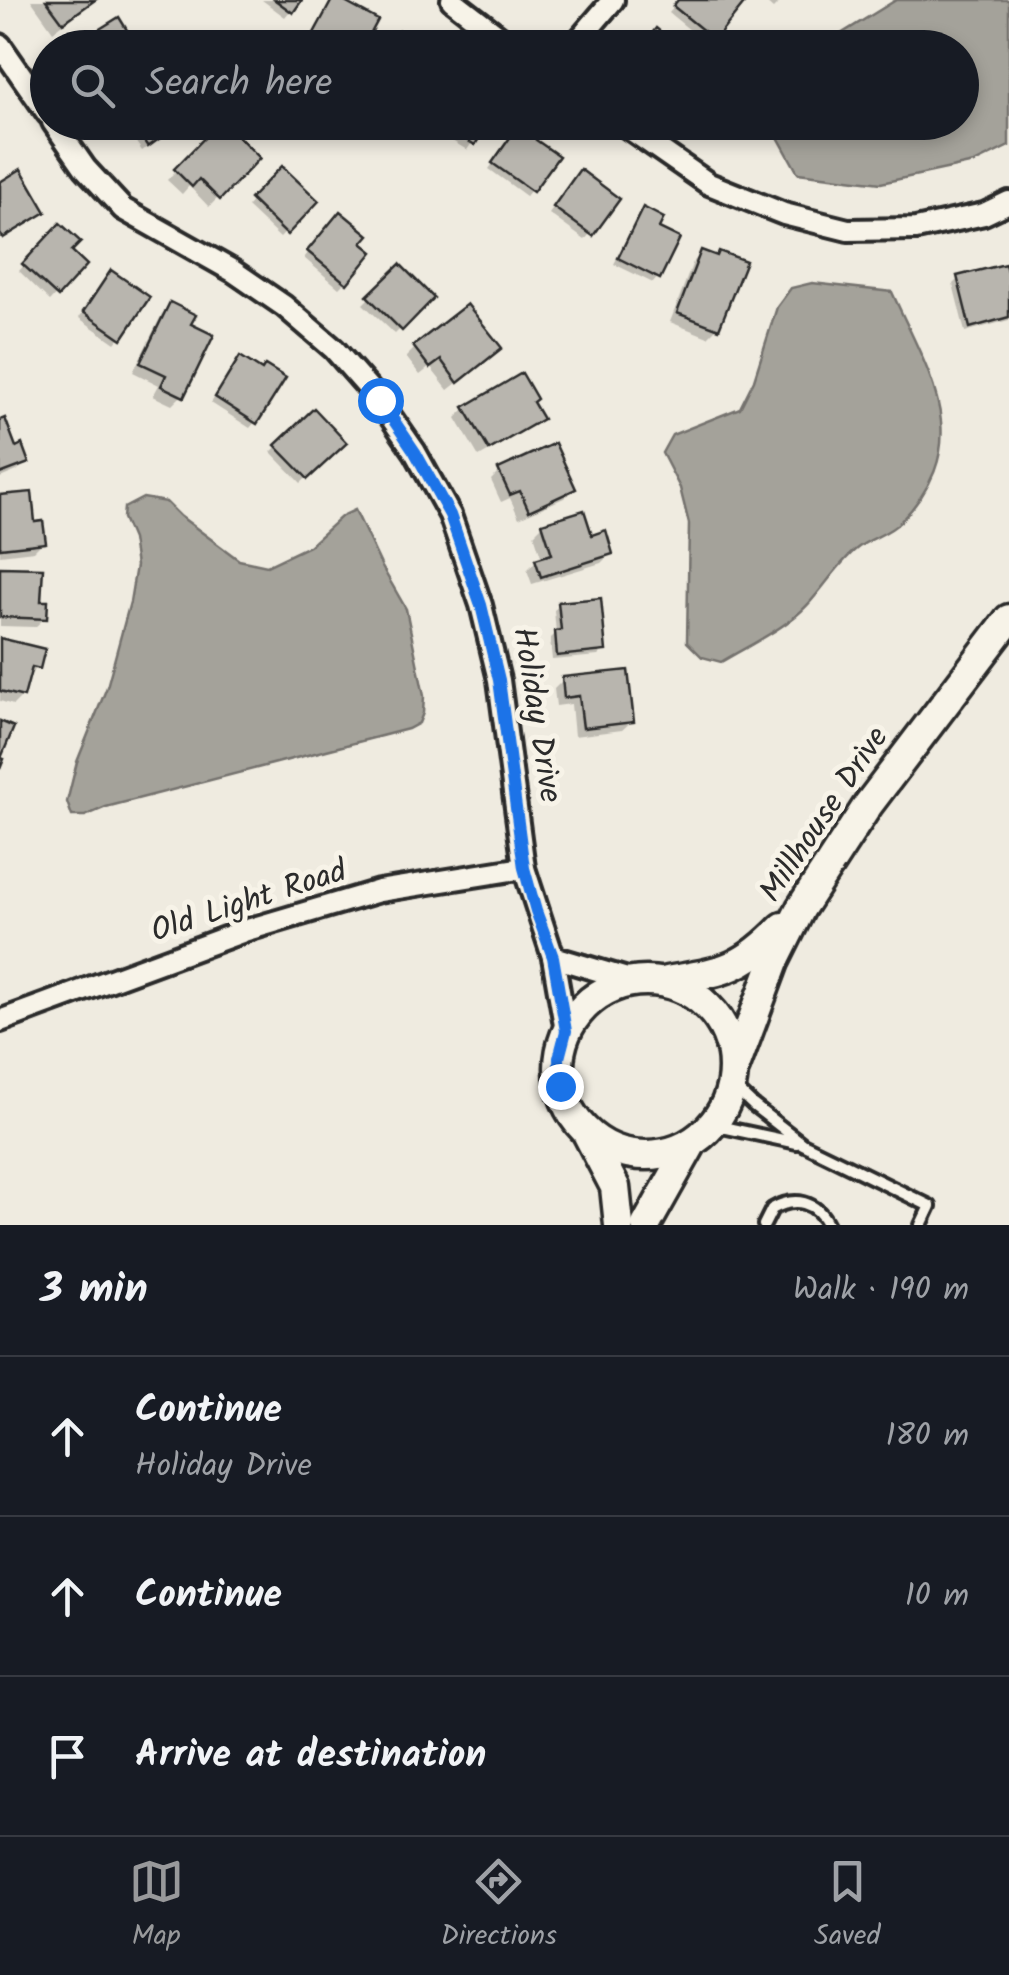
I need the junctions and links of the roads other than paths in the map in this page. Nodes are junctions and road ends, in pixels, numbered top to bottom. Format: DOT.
graph roads {
  1 [pos="452,0"];
  2 [pos="613,0"];
  3 [pos="491,30"];
  4 [pos="587,30"];
  5 [pos="0,45"];
  6 [pos="30,88"];
  7 [pos="66,140"];
  8 [pos="646,140"];
  9 [pos="1009,202"];
  10 [pos="1009,620"];
  11 [pos="524,868"];
  12 [pos="802,908"];
  13 [pos="553,957"];
  14 [pos="634,980"];
  15 [pos="664,982"];
  16 [pos="0,1021"];
  17 [pos="566,1031"];
  18 [pos="733,1077"];
  19 [pos="588,1134"];
  20 [pos="702,1134"];
  21 [pos="803,1144"];
  22 [pos="619,1225"];
  23 [pos="646,1225"];
  24 [pos="764,1225"];
  25 [pos="828,1225"];
  26 [pos="921,1225"];
  1 -- 3 [label="street"];
  2 -- 4 [label="street"];
  5 -- 6 [label="street"];
  7 -- 11 [label="street, Holiday Drive"];
  8 -- 9 [label="street"];
  10 -- 12 [label="main road, Millhouse Drive"];
  11 -- 13 [label="street, Holiday Drive"];
  11 -- 16 [label="street, Old Light Road"];
  12 -- 15 [label="main road"];
  12 -- 18 [label="main road, Millhouse Drive"];
  13 -- 14 [label="street"];
  13 -- 17 [label="street, Holiday Drive"];
  14 -- 15 [label="main road"];
  14 -- 17 [label="main road"];
  15 -- 18 [label="main road"];
  17 -- 19 [label="main road"];
  18 -- 20 [label="main road"];
  18 -- 21 [label="lane"];
  19 -- 20 [label="main road"];
  19 -- 22 [label="main road"];
  20 -- 21 [label="lane"];
  20 -- 23 [label="main road"];
  21 -- 26 [label="lane"];
  24 -- 25 [label="lane"];
}
